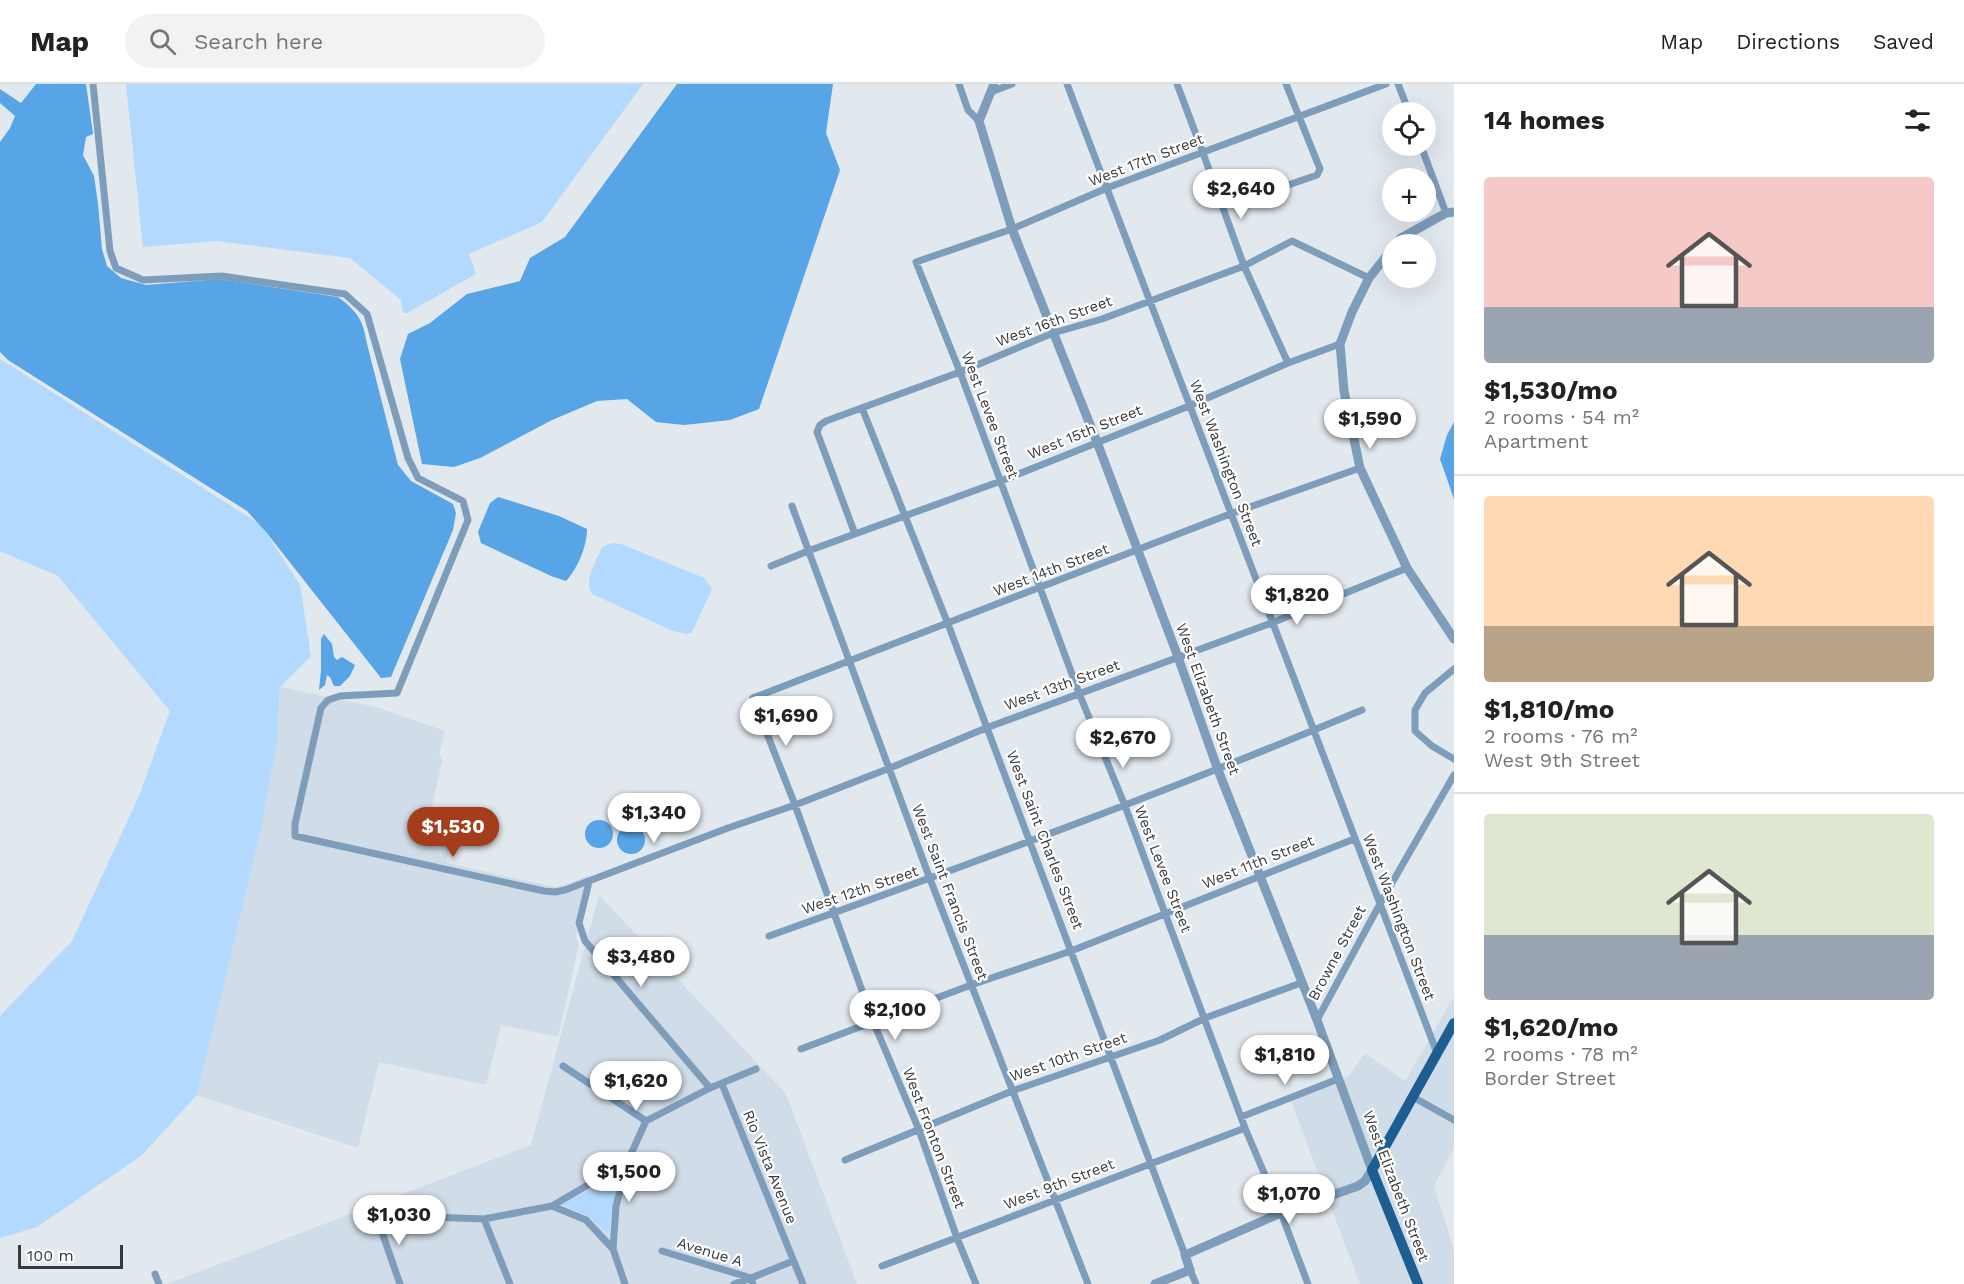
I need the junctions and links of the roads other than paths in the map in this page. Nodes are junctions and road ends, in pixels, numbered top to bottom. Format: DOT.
graph roads {
  1 [pos="93,84"];
  2 [pos="959,84"];
  3 [pos="1012,84"];
  4 [pos="1067,84"];
  5 [pos="1177,84"];
  6 [pos="1286,84"];
  7 [pos="1386,84"];
  8 [pos="1398,84"];
  9 [pos="993,88"];
  10 [pos="1405,102"];
  11 [pos="1298,116"];
  12 [pos="979,121"];
  13 [pos="1203,153"];
  14 [pos="1425,156"];
  15 [pos="1107,188"];
  16 [pos="1274,190"];
  17 [pos="1450,213"];
  18 [pos="1012,229"];
  19 [pos="1409,234"];
  20 [pos="916,262"];
  21 [pos="1382,262"];
  22 [pos="1244,266"];
  23 [pos="1369,278"];
  24 [pos="1151,300"];
  25 [pos="1053,333"];
  26 [pos="1340,345"];
  27 [pos="1288,363"];
  28 [pos="960,372"];
  29 [pos="1189,406"];
  30 [pos="862,408"];
  31 [pos="1097,442"];
  32 [pos="1360,468"];
  33 [pos="1001,481"];
  34 [pos="792,506"];
  35 [pos="1230,514"];
  36 [pos="905,517"];
  37 [pos="855,534"];
  38 [pos="808,551"];
  39 [pos="1137,551"];
  40 [pos="771,566"];
  41 [pos="1407,568"];
  42 [pos="1040,589"];
  43 [pos="1274,622"];
  44 [pos="948,624"];
  45 [pos="1454,639"];
  46 [pos="1178,657"];
  47 [pos="848,660"];
  48 [pos="1454,669"];
  49 [pos="1079,693"];
  50 [pos="753,698"];
  51 [pos="1362,710"];
  52 [pos="986,728"];
  53 [pos="1314,730"];
  54 [pos="1454,759"];
  55 [pos="890,768"];
  56 [pos="1218,770"];
  57 [pos="1454,775"];
  58 [pos="795,805"];
  59 [pos="1125,806"];
  60 [pos="1354,839"];
  61 [pos="1028,841"];
  62 [pos="1261,876"];
  63 [pos="930,879"];
  64 [pos="590,882"];
  65 [pos="1381,902"];
  66 [pos="834,913"];
  67 [pos="1165,914"];
  68 [pos="769,936"];
  69 [pos="1071,951"];
  70 [pos="1301,983"];
  71 [pos="971,985"];
  72 [pos="1205,1018"];
  73 [pos="1317,1020"];
  74 [pos="873,1021"];
  75 [pos="1454,1023"];
  76 [pos="801,1049"];
  77 [pos="1437,1053"];
  78 [pos="1109,1057"];
  79 [pos="563,1066"];
  80 [pos="756,1069"];
  81 [pos="1338,1079"];
  82 [pos="722,1084"];
  83 [pos="710,1088"];
  84 [pos="1012,1091"];
  85 [pos="1413,1097"];
  86 [pos="1241,1117"];
  87 [pos="1454,1120"];
  88 [pos="646,1121"];
  89 [pos="1245,1128"];
  90 [pos="919,1130"];
  91 [pos="631,1154"];
  92 [pos="845,1160"];
  93 [pos="1150,1164"];
  94 [pos="1372,1170"];
  95 [pos="1056,1200"];
  96 [pos="552,1206"];
  97 [pos="1281,1213"];
  98 [pos="484,1219"];
  99 [pos="957,1238"];
  100 [pos="613,1249"];
  101 [pos="662,1251"];
  102 [pos="1185,1255"];
  103 [pos="793,1261"];
  104 [pos="882,1266"];
  105 [pos="1190,1270"];
  106 [pos="155,1274"];
  107 [pos="752,1281"];
  108 [pos="1416,1283"];
  109 [pos="159,1284"];
  110 [pos="400,1284"];
  111 [pos="510,1284"];
  112 [pos="625,1284"];
  113 [pos="734,1284"];
  114 [pos="802,1284"];
  115 [pos="976,1284"];
  116 [pos="1088,1284"];
  117 [pos="1155,1284"];
  118 [pos="1196,1284"];
  119 [pos="1308,1284"];
  1 -- 64 [label="street, West 13th Street"];
  2 -- 12 [label="street"];
  3 -- 9 [label="street"];
  4 -- 15 [label="street, West Washington Street"];
  5 -- 13 [label="street"];
  6 -- 11 [label="street"];
  7 -- 11 [label="street, West 17th Street"];
  8 -- 10 [label="street"];
  9 -- 12 [label="street"];
  11 -- 13 [label="street, West 17th Street"];
  11 -- 16 [label="street"];
  12 -- 18 [label="street, West Elizabeth Street"];
  13 -- 15 [label="street, West 17th Street"];
  13 -- 22 [label="street"];
  14 -- 17 [label="street"];
  15 -- 18 [label="street, West 17th Street"];
  15 -- 24 [label="street, West Washington Street"];
  17 -- 19 [label="street"];
  18 -- 20 [label="street, West 17th Street"];
  18 -- 25 [label="street, West Elizabeth Street"];
  20 -- 28 [label="street, West Levee Street"];
  21 -- 23 [label="street"];
  22 -- 23 [label="street, West 16th Street"];
  22 -- 24 [label="street, West 16th Street"];
  22 -- 27 [label="street"];
  23 -- 26 [label="street"];
  24 -- 25 [label="street, West 16th Street"];
  24 -- 29 [label="street, West Washington Street"];
  25 -- 28 [label="street, West 16th Street"];
  25 -- 31 [label="street, West Elizabeth Street"];
  26 -- 27 [label="street, West 15th Street"];
  26 -- 32 [label="street"];
  27 -- 29 [label="street, West 15th Street"];
  28 -- 30 [label="street, West 16th Street"];
  28 -- 33 [label="street, West Levee Street"];
  29 -- 31 [label="street, West 15th Street"];
  29 -- 35 [label="street, West Washington Street"];
  30 -- 36 [label="street, West Saint Charles Street"];
  30 -- 37 [label="street, West 16th Street"];
  31 -- 33 [label="street, West 15th Street"];
  31 -- 39 [label="street, West Elizabeth Street"];
  32 -- 35 [label="street, West 14th Street"];
  32 -- 41 [label="street"];
  33 -- 36 [label="street, West 15th Street"];
  33 -- 42 [label="street, West Levee Street"];
  34 -- 38 [label="street, West Saint Francis Street"];
  35 -- 39 [label="street, West 14th Street"];
  35 -- 43 [label="street, West Washington Street"];
  36 -- 37 [label="street, West 15th Street"];
  36 -- 44 [label="street, West Saint Charles Street"];
  37 -- 38 [label="street, West 15th Street"];
  38 -- 40 [label="street, West 15th Street"];
  38 -- 47 [label="street, West Saint Francis Street"];
  39 -- 42 [label="street, West 14th Street"];
  39 -- 46 [label="street, West Elizabeth Street"];
  41 -- 43 [label="street, West 13th Street"];
  41 -- 45 [label="street"];
  42 -- 44 [label="street, West 14th Street"];
  42 -- 49 [label="street, West Levee Street"];
  43 -- 46 [label="street, West 13th Street"];
  43 -- 53 [label="street, West Washington Street"];
  44 -- 47 [label="street, West 14th Street"];
  44 -- 52 [label="street, West Saint Charles Street"];
  46 -- 49 [label="street, West 13th Street"];
  46 -- 56 [label="street, West Elizabeth Street"];
  47 -- 50 [label="street, West 14th Street"];
  47 -- 55 [label="street, West Saint Francis Street"];
  48 -- 54 [label="street"];
  49 -- 52 [label="street, West 13th Street"];
  49 -- 59 [label="street, West Levee Street"];
  50 -- 58 [label="street, West Fronton Street"];
  51 -- 53 [label="street, West 12th Street"];
  52 -- 55 [label="street, West 13th Street"];
  52 -- 61 [label="street, West Saint Charles Street"];
  53 -- 56 [label="street, West 12th Street"];
  53 -- 60 [label="street, West Washington Street"];
  55 -- 58 [label="street, West 13th Street"];
  55 -- 63 [label="street, West Saint Francis Street"];
  56 -- 59 [label="street, West 12th Street"];
  56 -- 62 [label="street, West Elizabeth Street"];
  57 -- 65 [label="street, Browne Street"];
  58 -- 64 [label="street, West 13th Street"];
  58 -- 66 [label="street, West Fronton Street"];
  59 -- 61 [label="street, West 12th Street"];
  59 -- 67 [label="street, West Levee Street"];
  60 -- 62 [label="street, West 11th Street"];
  60 -- 65 [label="street, West Washington Street"];
  61 -- 63 [label="street, West 12th Street"];
  61 -- 69 [label="street, West Saint Charles Street"];
  62 -- 67 [label="street, West 11th Street"];
  62 -- 70 [label="street, West Elizabeth Street"];
  63 -- 66 [label="street, West 12th Street"];
  63 -- 71 [label="street, West Saint Francis Street"];
  64 -- 83 [label="street"];
  65 -- 73 [label="street, Browne Street"];
  65 -- 77 [label="street, West Washington Street"];
  66 -- 68 [label="street, West 12th Street"];
  66 -- 74 [label="street, West Fronton Street"];
  67 -- 69 [label="street, West 11th Street"];
  67 -- 72 [label="street, West Levee Street"];
  69 -- 71 [label="street, West 11th Street"];
  69 -- 78 [label="street, West Saint Charles Street"];
  70 -- 72 [label="street, West 10th Street"];
  70 -- 73 [label="street, West Elizabeth Street"];
  71 -- 74 [label="street, West 11th Street"];
  71 -- 84 [label="street, West Saint Francis Street"];
  72 -- 78 [label="street, West 10th Street"];
  72 -- 86 [label="street, West Levee Street"];
  73 -- 81 [label="street, West Elizabeth Street"];
  74 -- 76 [label="street, West 11th Street"];
  74 -- 90 [label="street, West Fronton Street"];
  75 -- 77 [label="main road"];
  77 -- 85 [label="main road"];
  78 -- 84 [label="street, West 10th Street"];
  78 -- 93 [label="street, West Saint Charles Street"];
  79 -- 88 [label="street"];
  80 -- 82 [label="street"];
  81 -- 86 [label="street"];
  81 -- 94 [label="street, West Elizabeth Street"];
  82 -- 83 [label="street"];
  82 -- 103 [label="street, Rio Vista Avenue"];
  83 -- 88 [label="street"];
  84 -- 90 [label="street, West 10th Street"];
  84 -- 95 [label="street, West Saint Francis Street"];
  85 -- 87 [label="street"];
  85 -- 94 [label="main road"];
  86 -- 89 [label="street, West Levee Street"];
  88 -- 91 [label="street"];
  89 -- 93 [label="street, West 9th Street"];
  89 -- 97 [label="street, West Levee Street"];
  90 -- 92 [label="street, West 10th Street"];
  90 -- 99 [label="street, West Fronton Street"];
  91 -- 96 [label="street"];
  91 -- 100 [label="street"];
  93 -- 95 [label="street, West 9th Street"];
  93 -- 102 [label="street, West Saint Charles Street"];
  94 -- 97 [label="street"];
  94 -- 108 [label="main road, West Elizabeth Street"];
  95 -- 99 [label="street, West 9th Street"];
  95 -- 116 [label="street, West Saint Francis Street"];
  96 -- 98 [label="street"];
  96 -- 100 [label="street"];
  97 -- 102 [label="street"];
  97 -- 119 [label="street, West Levee Street"];
  98 -- 110 [label="street"];
  98 -- 111 [label="street"];
  99 -- 104 [label="street, West 9th Street"];
  99 -- 115 [label="street, West Fronton Street"];
  100 -- 112 [label="street"];
  101 -- 107 [label="street, Avenue A"];
  102 -- 105 [label="street, West Saint Charles Street"];
  103 -- 107 [label="street, Avenue A"];
  103 -- 114 [label="street, Rio Vista Avenue"];
  105 -- 117 [label="street"];
  105 -- 118 [label="street, West Saint Charles Street"];
  106 -- 109 [label="street"];
  107 -- 113 [label="street, Avenue A"];
}
